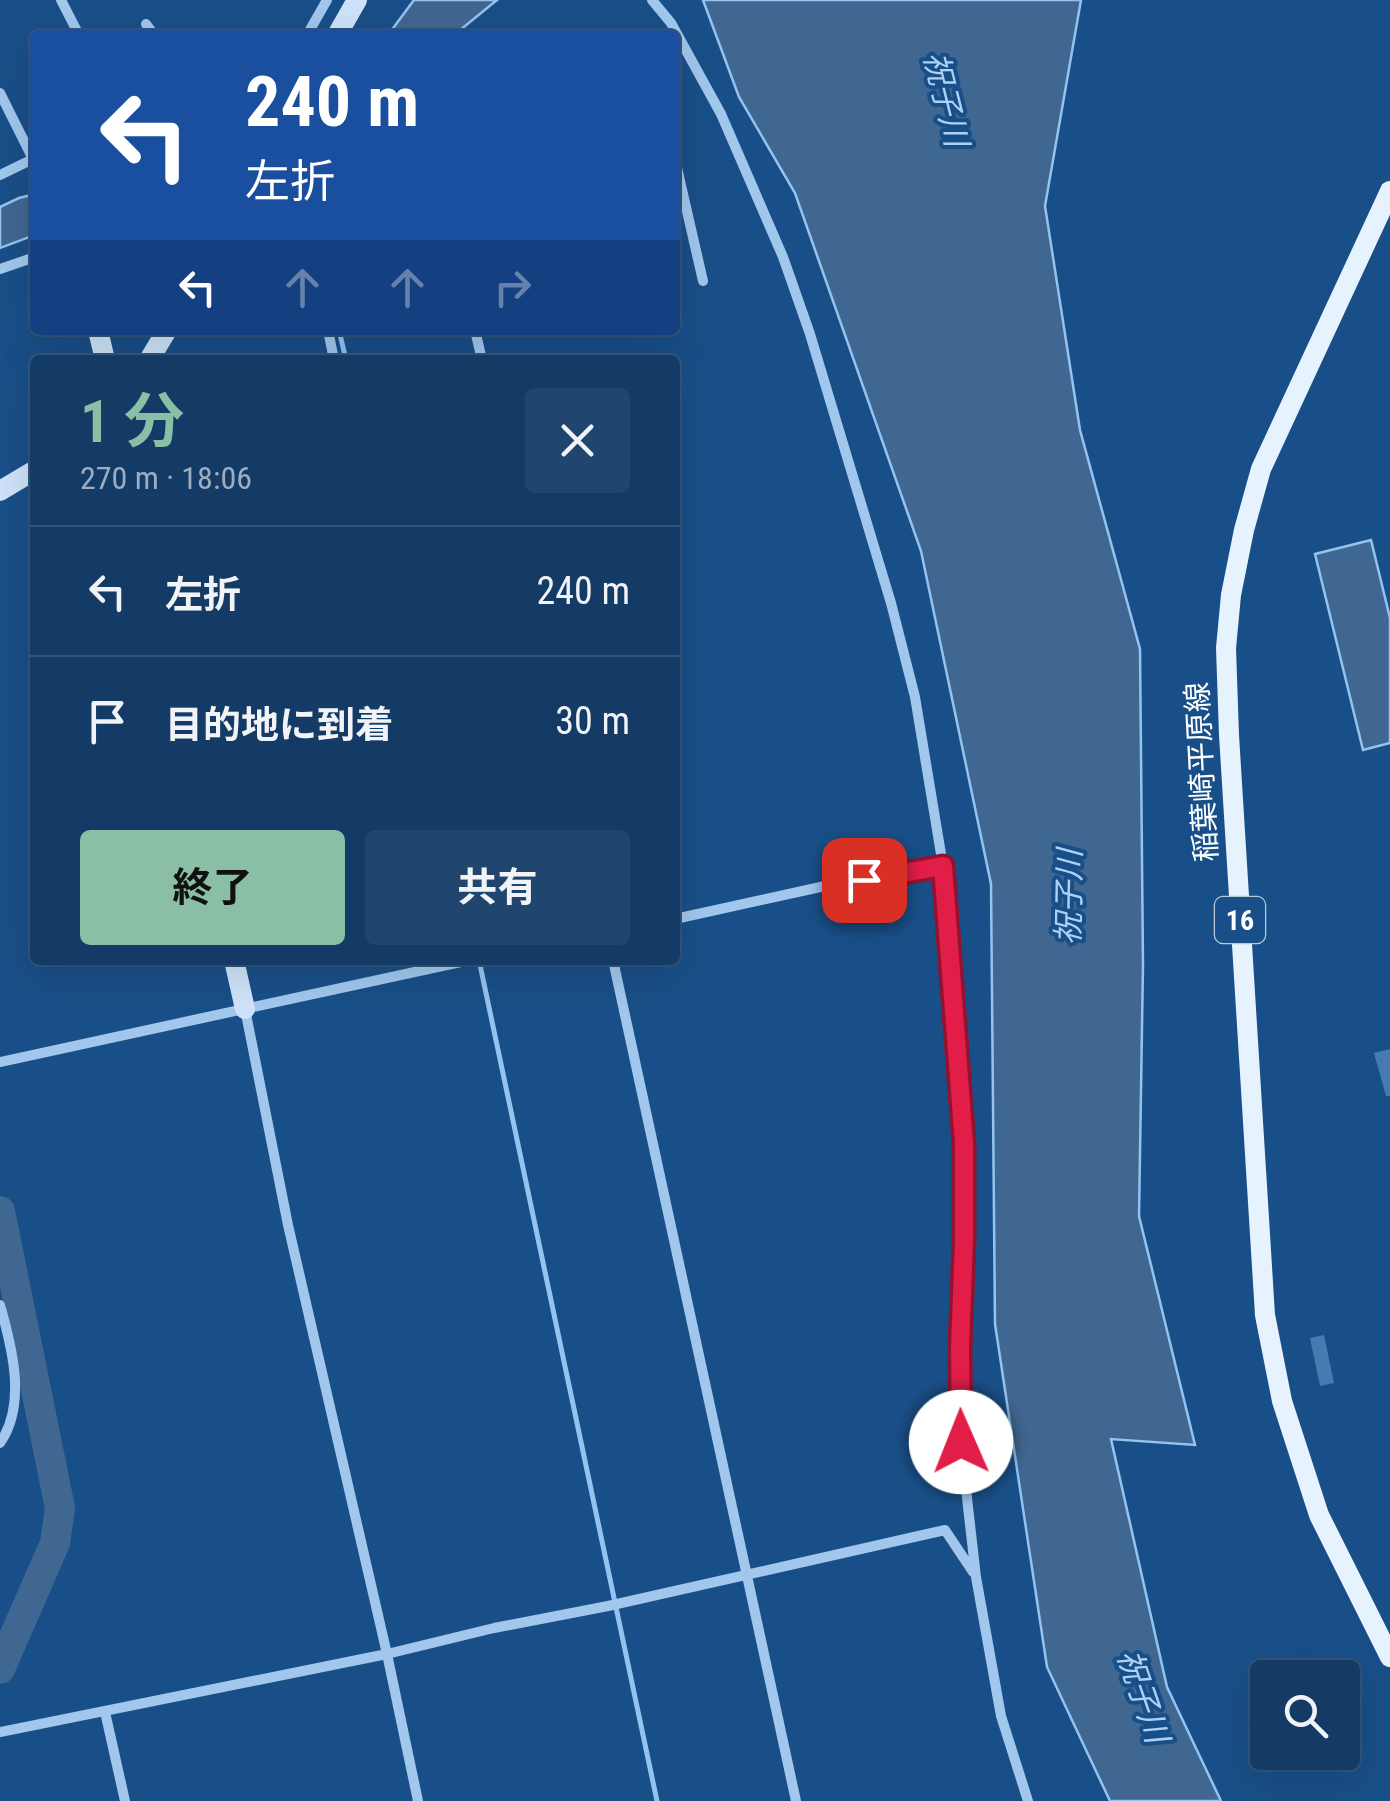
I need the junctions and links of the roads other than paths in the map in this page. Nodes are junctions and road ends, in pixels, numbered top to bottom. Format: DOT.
graph roads {
  1 [pos="61,0"];
  2 [pos="652,0"];
  3 [pos="327,1"];
  4 [pos="353,7"];
  5 [pos="146,24"];
  6 [pos="76,30"];
  7 [pos="150,30"];
  8 [pos="310,30"];
  9 [pos="340,30"];
  10 [pos="674,30"];
  11 [pos="680,41"];
  12 [pos="0,93"];
  13 [pos="30,152"];
  14 [pos="30,162"];
  15 [pos="0,175"];
  16 [pos="680,182"];
  17 [pos="1390,191"];
  18 [pos="30,259"];
  19 [pos="0,269"];
  20 [pos="702,282"];
  21 [pos="30,473"];
  22 [pos="0,491"];
  23 [pos="943,866"];
  24 [pos="680,918"];
  25 [pos="235,965"];
  26 [pos="446,965"];
  27 [pos="613,965"];
  28 [pos="245,1009"];
  29 [pos="0,1062"];
  30 [pos="0,1305"];
  31 [pos="0,1443"];
  32 [pos="746,1573"];
  33 [pos="976,1577"];
  34 [pos="387,1654"];
  35 [pos="1390,1657"];
  36 [pos="106,1712"];
  37 [pos="0,1732"];
  38 [pos="126,1801"];
  39 [pos="418,1801"];
  40 [pos="796,1801"];
  41 [pos="1028,1801"];
  1 -- 6 [label="street"];
  2 -- 10 [label="street"];
  3 -- 4 [label="street"];
  3 -- 8 [label="street"];
  4 -- 9 [label="street"];
  5 -- 7 [label="street"];
  11 -- 23 [label="street"];
  12 -- 13 [label="street"];
  14 -- 15 [label="street"];
  16 -- 20 [label="street"];
  17 -- 35 [label="main road, 稲葉崎平原線 / 16"];
  18 -- 19 [label="street"];
  21 -- 22 [label="street"];
  23 -- 24 [label="street"];
  23 -- 33 [label="street"];
  25 -- 28 [label="street"];
  26 -- 28 [label="street"];
  27 -- 32 [label="street"];
  28 -- 29 [label="street"];
  28 -- 34 [label="street"];
  30 -- 31 [label="street"];
  32 -- 33 [label="street"];
  32 -- 34 [label="street"];
  32 -- 40 [label="street"];
  33 -- 41 [label="street"];
  34 -- 36 [label="street"];
  34 -- 39 [label="street"];
  36 -- 37 [label="street"];
  36 -- 38 [label="street"];
}
